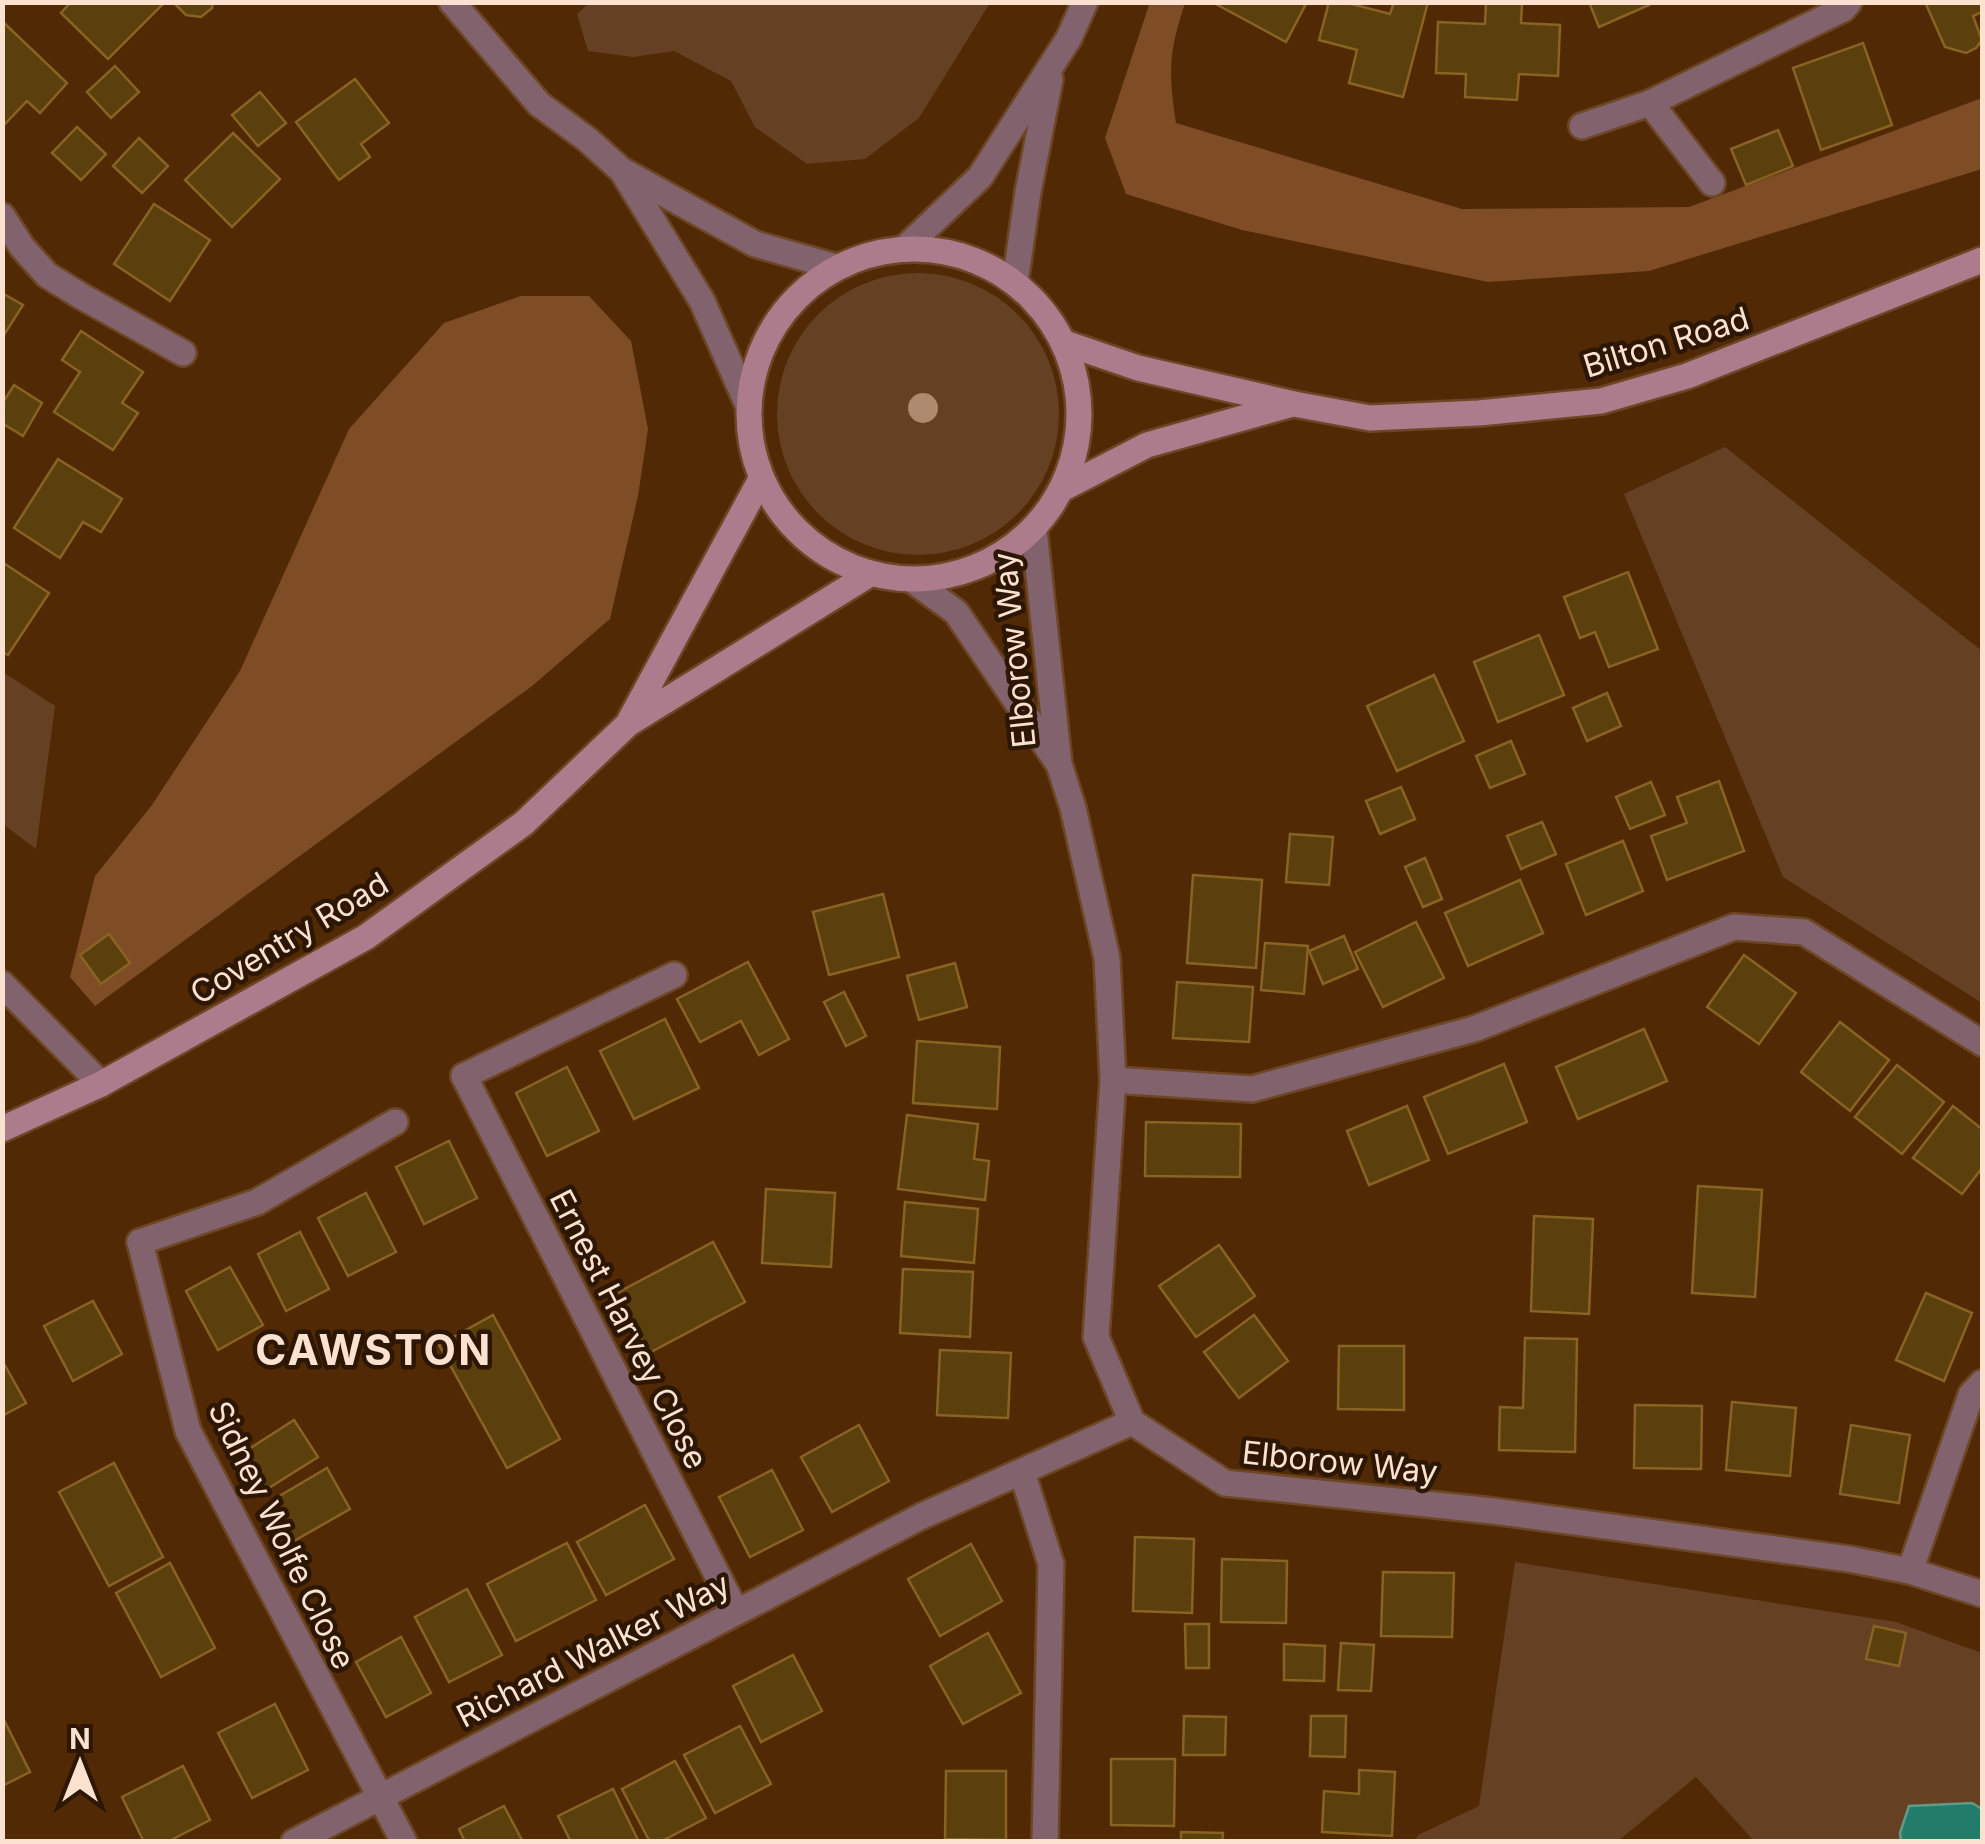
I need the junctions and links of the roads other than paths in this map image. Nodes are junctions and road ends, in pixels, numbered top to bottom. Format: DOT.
graph roads {
  1 [pos="452,2"];
  2 [pos="1085,2"];
  3 [pos="1850,2"];
  4 [pos="1053,64"];
  5 [pos="1650,103"];
  6 [pos="1582,126"];
  7 [pos="621,170"];
  8 [pos="1712,184"];
  9 [pos="2,216"];
  10 [pos="904,248"];
  11 [pos="1982,260"];
  12 [pos="836,267"];
  13 [pos="1016,283"];
  14 [pos="1065,343"];
  15 [pos="184,354"];
  16 [pos="1294,404"];
  17 [pos="748,405"];
  18 [pos="761,479"];
  19 [pos="1062,489"];
  20 [pos="1034,529"];
  21 [pos="870,574"];
  22 [pos="912,580"];
  23 [pos="628,724"];
  24 [pos="1059,764"];
  25 [pos="674,975"];
  26 [pos="2,984"];
  27 [pos="1982,1043"];
  28 [pos="1113,1080"];
  29 [pos="101,1084"];
  30 [pos="394,1122"];
  31 [pos="2,1129"];
  32 [pos="1982,1384"];
  33 [pos="1132,1422"];
  34 [pos="1022,1472"];
  35 [pos="1910,1571"];
  36 [pos="1982,1594"];
  37 [pos="736,1612"];
  38 [pos="378,1797"];
  39 [pos="294,1842"];
  40 [pos="404,1842"];
  41 [pos="1045,1842"];
  1 -- 7 [label="street"];
  2 -- 4 [label="street"];
  3 -- 5 [label="street"];
  4 -- 10 [label="street"];
  4 -- 13 [label="street"];
  5 -- 6 [label="street"];
  5 -- 8 [label="street"];
  7 -- 12 [label="street"];
  7 -- 17 [label="street"];
  9 -- 15 [label="street"];
  10 -- 12 [label="main road"];
  10 -- 13 [label="main road"];
  11 -- 16 [label="main road, Bilton Road"];
  12 -- 17 [label="main road"];
  13 -- 14 [label="main road"];
  14 -- 16 [label="main road, Bilton Road"];
  14 -- 19 [label="main road"];
  16 -- 19 [label="main road, Bilton Road"];
  17 -- 18 [label="main road"];
  18 -- 21 [label="main road"];
  18 -- 23 [label="main road, Coventry Road"];
  19 -- 20 [label="main road"];
  20 -- 22 [label="main road"];
  20 -- 24 [label="street, Elborow Way"];
  21 -- 22 [label="main road"];
  21 -- 23 [label="main road, Coventry Road"];
  22 -- 24 [label="street, Elborow Way"];
  23 -- 29 [label="main road, Coventry Road"];
  24 -- 28 [label="street, Elborow Way"];
  25 -- 37 [label="street, Ernest Harvey Close"];
  26 -- 29 [label="street"];
  27 -- 28 [label="street"];
  28 -- 33 [label="street, Elborow Way"];
  29 -- 31 [label="main road, Coventry Road"];
  30 -- 38 [label="street, Sidney Wolfe Close"];
  32 -- 35 [label="street"];
  33 -- 34 [label="street, Richard Walker Way"];
  33 -- 35 [label="street, Elborow Way"];
  34 -- 37 [label="street, Richard Walker Way"];
  34 -- 41 [label="street"];
  35 -- 36 [label="street, Elborow Way"];
  37 -- 38 [label="street, Richard Walker Way"];
  38 -- 39 [label="street, Richard Walker Way"];
  38 -- 40 [label="street, Sidney Wolfe Close"];
}
